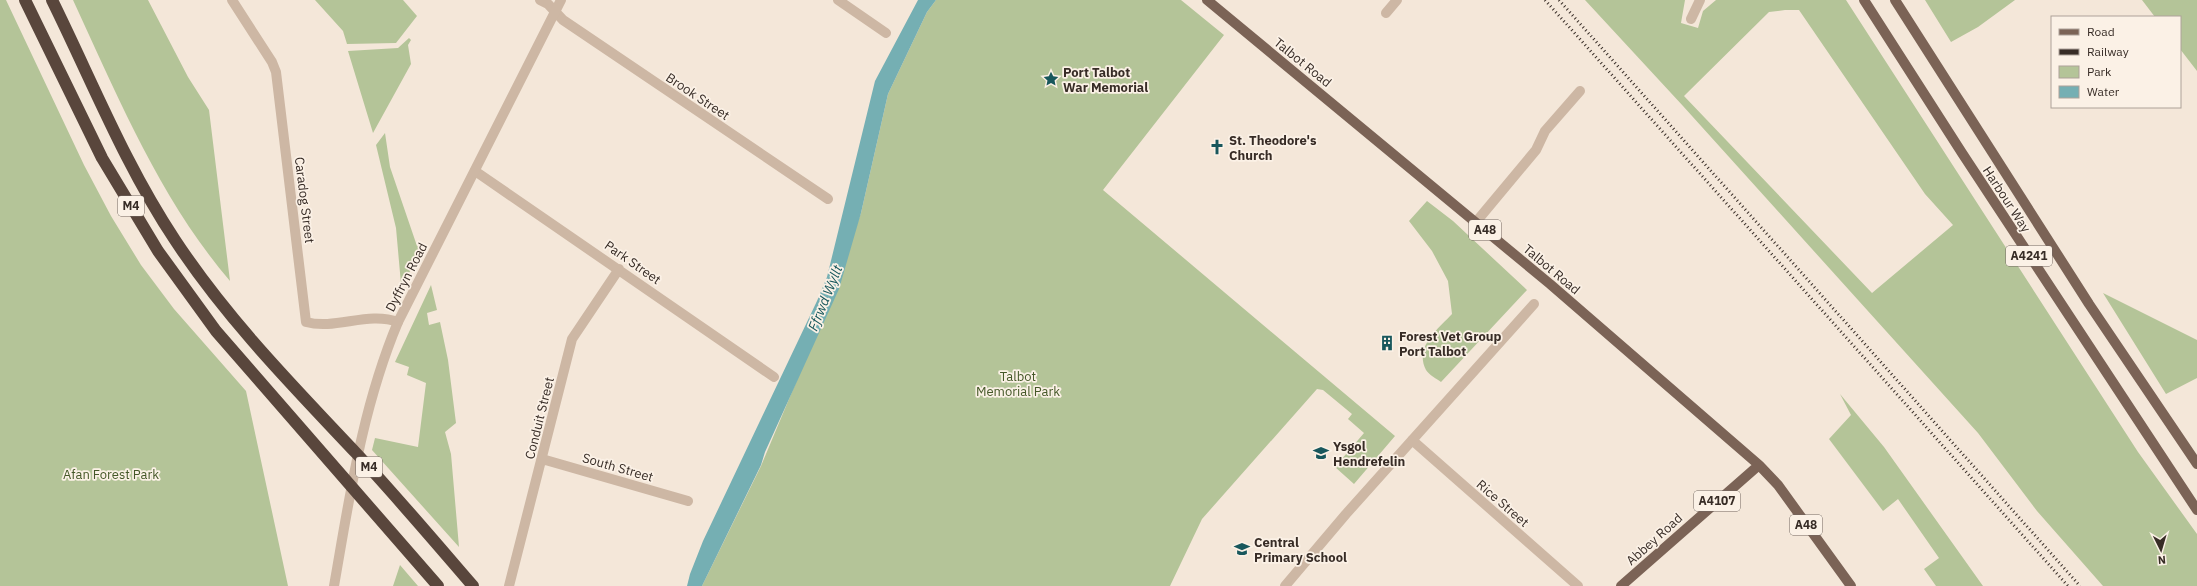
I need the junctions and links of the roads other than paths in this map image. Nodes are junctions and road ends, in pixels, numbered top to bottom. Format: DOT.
graph roads {
  1 [pos="25,0"];
  2 [pos="52,0"];
  3 [pos="232,0"];
  4 [pos="540,0"];
  5 [pos="561,0"];
  6 [pos="838,0"];
  7 [pos="1207,0"];
  8 [pos="1397,0"];
  9 [pos="1700,0"];
  10 [pos="1864,0"];
  11 [pos="1895,0"];
  12 [pos="555,12"];
  13 [pos="1386,13"];
  14 [pos="1691,19"];
  15 [pos="886,33"];
  16 [pos="1580,91"];
  17 [pos="475,171"];
  18 [pos="828,199"];
  19 [pos="1476,222"];
  20 [pos="619,269"];
  21 [pos="1534,304"];
  22 [pos="398,322"];
  23 [pos="774,377"];
  24 [pos="1412,440"];
  25 [pos="542,459"];
  26 [pos="2197,464"];
  27 [pos="1760,465"];
  28 [pos="688,501"];
  29 [pos="2197,510"];
  30 [pos="334,586"];
  31 [pos="438,586"];
  32 [pos="473,586"];
  33 [pos="509,586"];
  34 [pos="1285,586"];
  35 [pos="1578,586"];
  36 [pos="1621,586"];
  37 [pos="1851,586"];
  1 -- 31 [label="highway, M4"];
  2 -- 32 [label="highway, M4"];
  3 -- 22 [label="street, Caradog Street"];
  4 -- 12 [label="street, Brook Street"];
  5 -- 12 [label="street, Dyffryn Road"];
  6 -- 15 [label="street"];
  7 -- 19 [label="main road, Talbot Road / A48"];
  8 -- 13 [label="street"];
  9 -- 14 [label="street"];
  10 -- 29 [label="main road, Harbour Way / A4241"];
  11 -- 26 [label="main road, Harbour Way / A4241"];
  12 -- 17 [label="street, Dyffryn Road"];
  12 -- 18 [label="street, Brook Street"];
  16 -- 19 [label="street"];
  17 -- 20 [label="street, Park Street"];
  17 -- 22 [label="street, Dyffryn Road"];
  19 -- 27 [label="main road, Talbot Road / A48"];
  20 -- 23 [label="street, Park Street"];
  20 -- 25 [label="street, Conduit Street"];
  21 -- 24 [label="street"];
  22 -- 30 [label="street, Dyffryn Road"];
  24 -- 34 [label="street"];
  24 -- 35 [label="street, Rice Street"];
  25 -- 28 [label="street, South Street"];
  25 -- 33 [label="street, Conduit Street"];
  27 -- 36 [label="main road, Abbey Road / A4107"];
  27 -- 37 [label="main road, Talbot Road / A48"];
}
